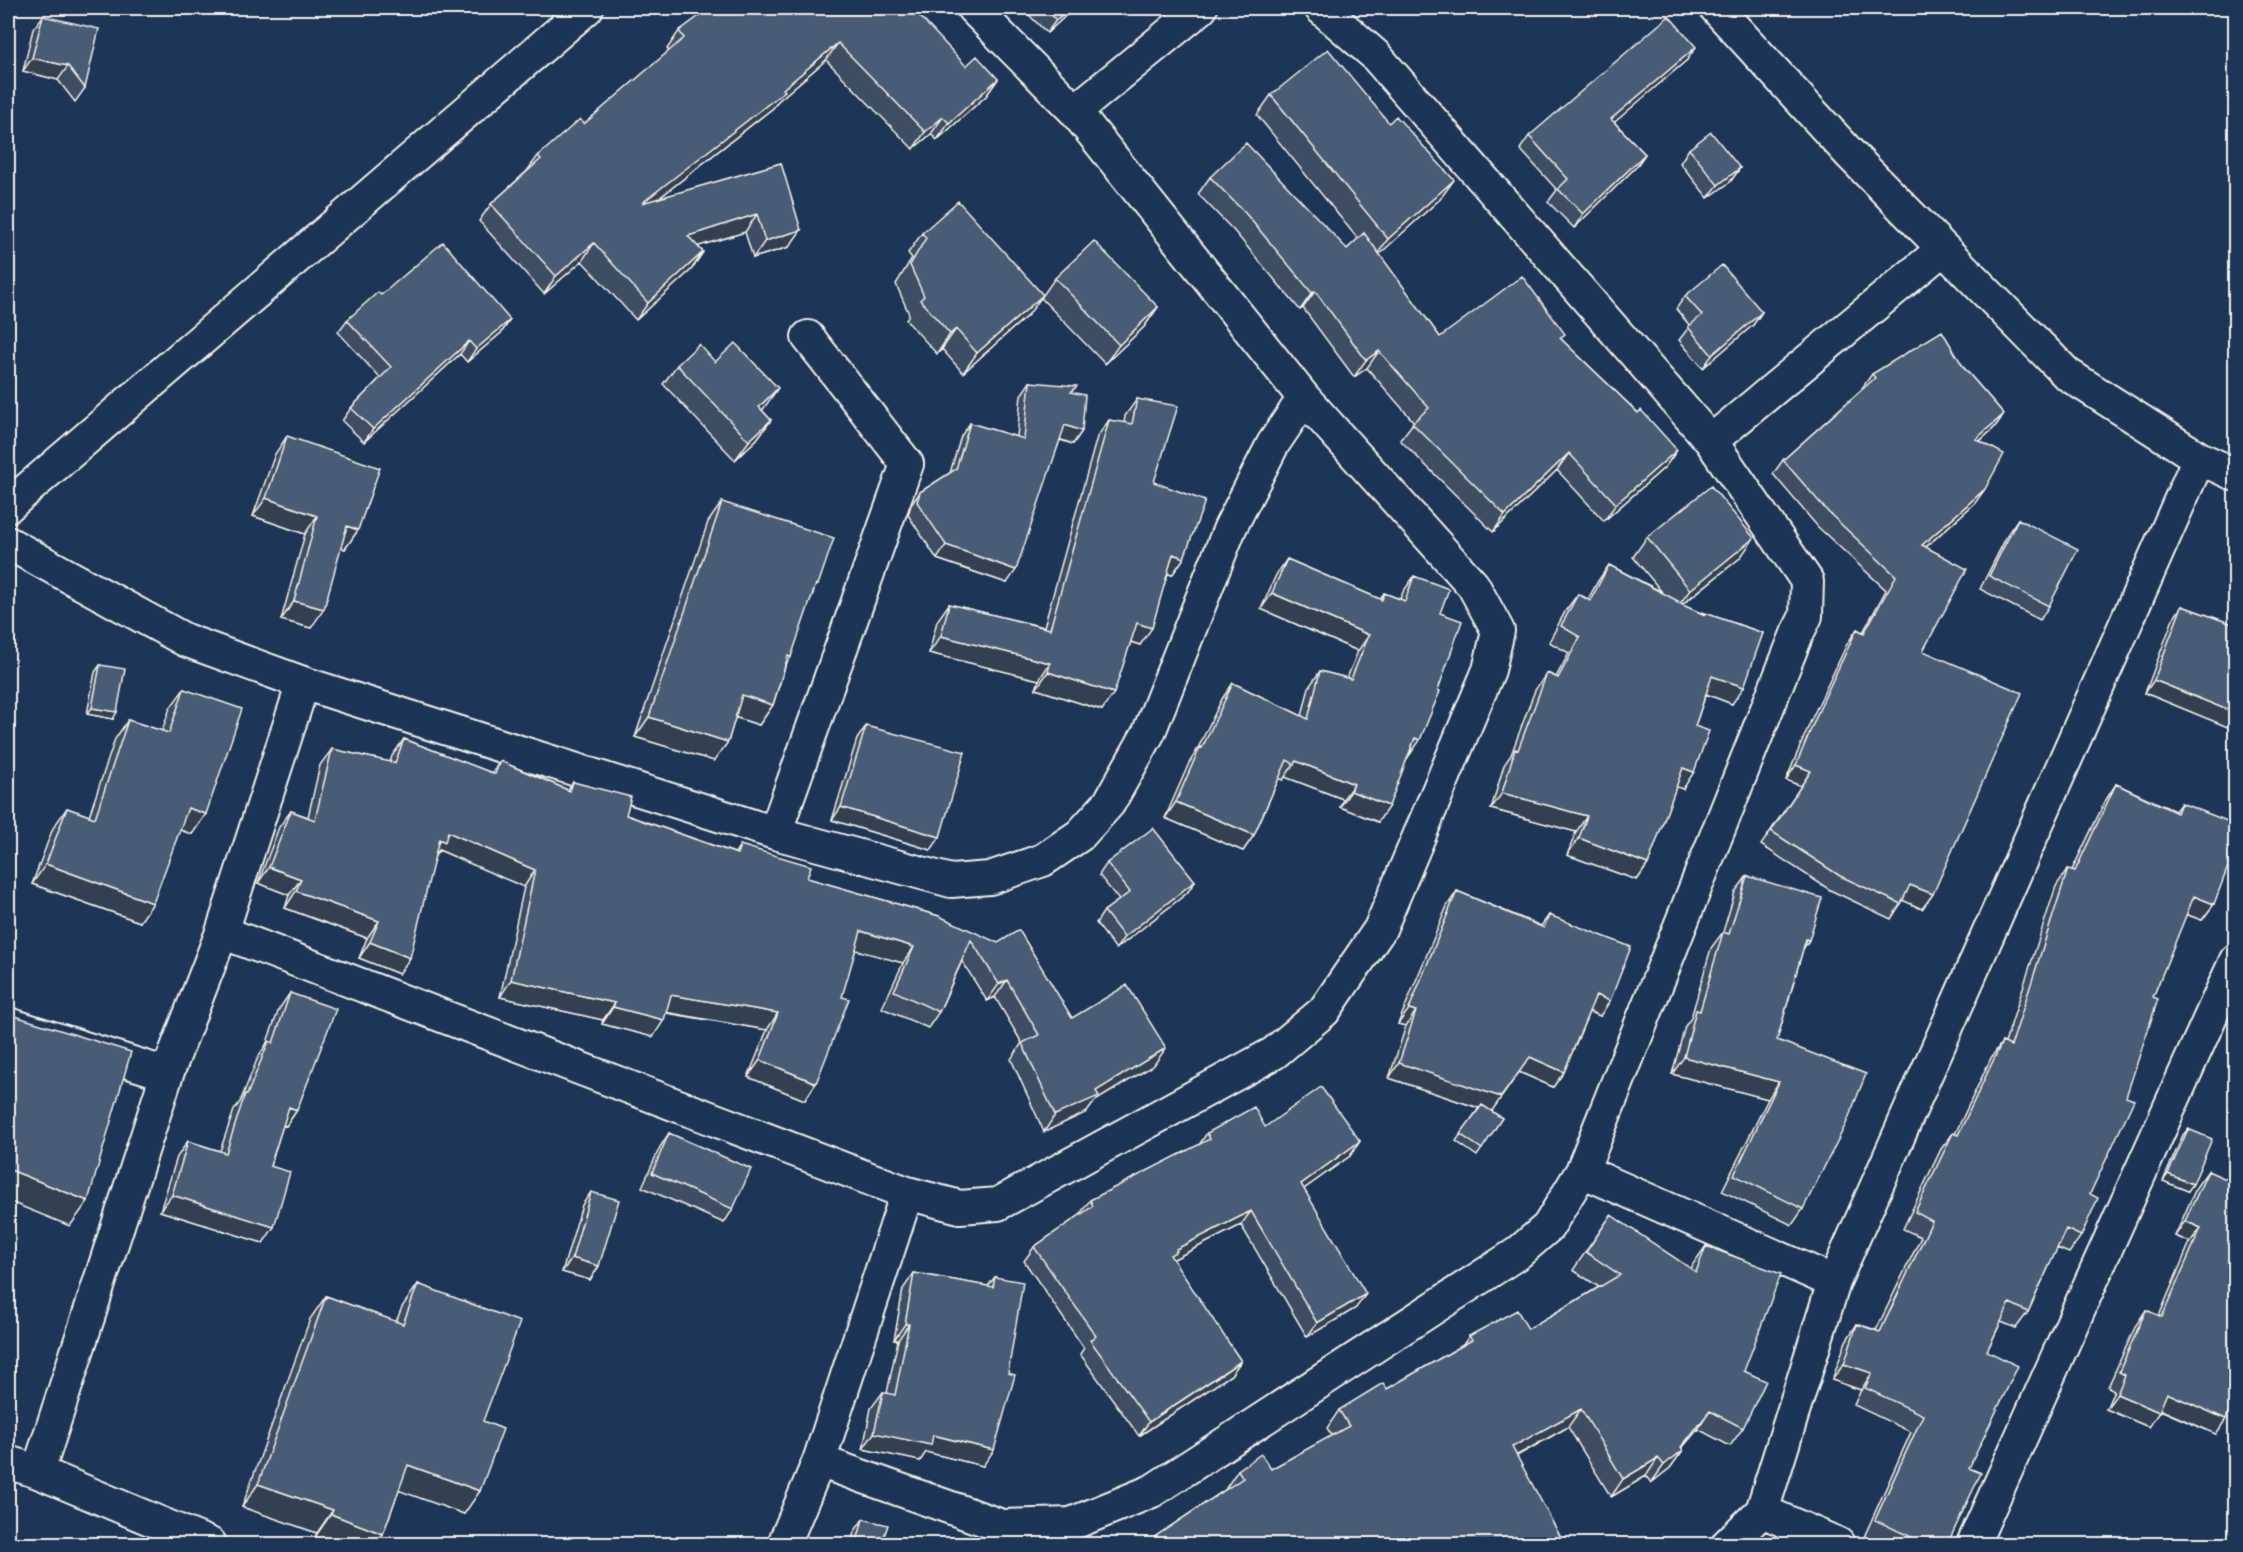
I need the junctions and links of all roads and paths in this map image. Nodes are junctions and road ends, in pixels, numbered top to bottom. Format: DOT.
graph roads {
  1 [pos="587,8"];
  2 [pos="973,8"];
  3 [pos="1201,8"];
  4 [pos="1321,8"];
  5 [pos="1716,8"];
  6 [pos="1075,111"];
  7 [pos="1943,249"];
  8 [pos="808,337"];
  9 [pos="1304,398"];
  10 [pos="1711,441"];
  11 [pos="2199,458"];
  12 [pos="2235,475"];
  13 [pos="8,506"];
  14 [pos="8,543"];
  15 [pos="303,683"];
  16 [pos="775,832"];
  17 [pos="222,932"];
  18 [pos="2235,960"];
  19 [pos="8,1024"];
  20 [pos="167,1074"];
  21 [pos="1582,1171"];
  22 [pos="907,1193"];
  23 [pos="1834,1282"];
  24 [pos="819,1461"];
  25 [pos="8,1462"];
  26 [pos="38,1472"];
  27 [pos="1762,1511"];
  28 [pos="198,1542"];
  29 [pos="784,1545"];
  30 [pos="1728,1545"];
  31 [pos="1838,1545"];
  32 [pos="1972,1545"];
  1 -- 13 [label="street"];
  2 -- 6 [label="street"];
  3 -- 6 [label="street"];
  4 -- 10 [label="street"];
  5 -- 7 [label="street"];
  6 -- 9 [label="street"];
  7 -- 10 [label="street"];
  7 -- 11 [label="street"];
  8 -- 16 [label="street"];
  9 -- 16 [label="street"];
  9 -- 22 [label="street"];
  10 -- 21 [label="street"];
  11 -- 12 [label="street"];
  11 -- 23 [label="street"];
  14 -- 15 [label="street"];
  15 -- 16 [label="street"];
  15 -- 17 [label="street"];
  17 -- 20 [label="street"];
  17 -- 22 [label="street"];
  18 -- 32 [label="street"];
  19 -- 20 [label="street"];
  20 -- 26 [label="street"];
  21 -- 23 [label="street"];
  21 -- 24 [label="street"];
  22 -- 24 [label="street"];
  23 -- 27 [label="street"];
  24 -- 29 [label="street"];
  25 -- 26 [label="street"];
  26 -- 28 [label="street"];
  27 -- 30 [label="street"];
  27 -- 31 [label="street"];
}
